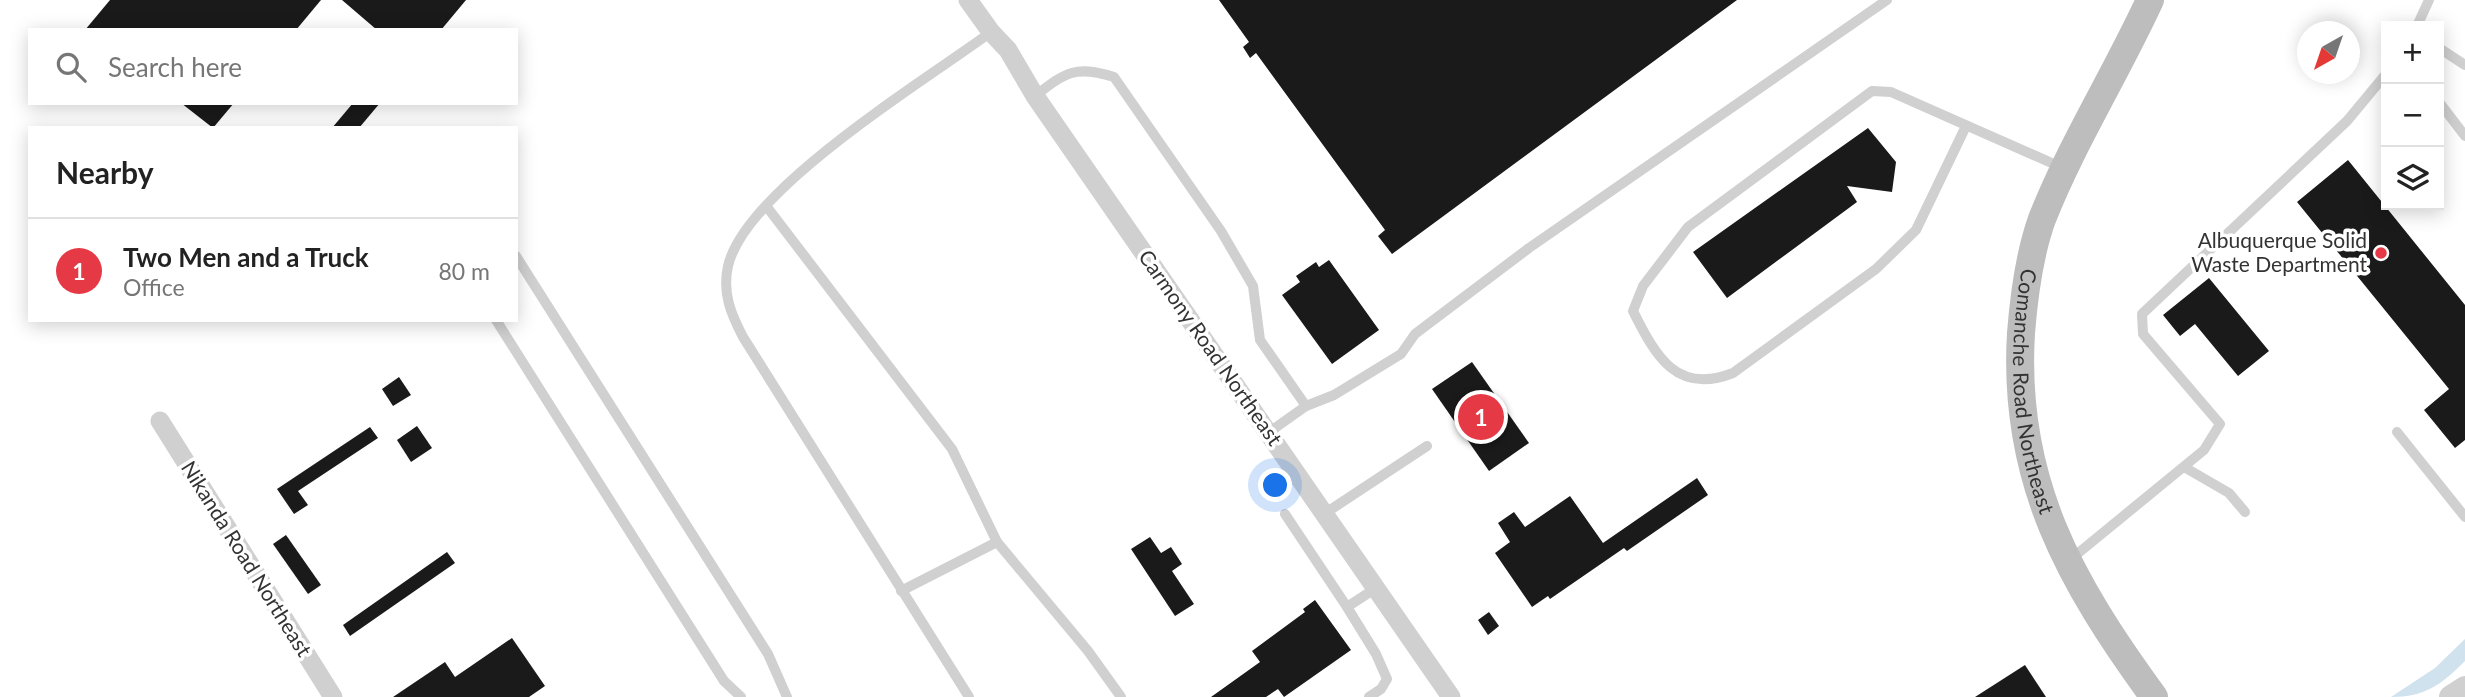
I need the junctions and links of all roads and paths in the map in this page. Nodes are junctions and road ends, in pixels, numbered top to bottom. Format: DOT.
graph roads {
  1 [pos="968,0"];
  2 [pos="1887,0"];
  3 [pos="2150,0"];
  4 [pos="2429,0"];
  5 [pos="2419,21"];
  6 [pos="991,32"];
  7 [pos="2444,51"];
  8 [pos="2465,65"];
  9 [pos="2381,80"];
  10 [pos="1035,96"];
  11 [pos="2444,109"];
  12 [pos="1966,126"];
  13 [pos="2465,136"];
  14 [pos="2063,168"];
  15 [pos="767,207"];
  16 [pos="518,259"];
  17 [pos="497,322"];
  18 [pos="1306,406"];
  19 [pos="160,421"];
  20 [pos="2397,432"];
  21 [pos="1268,433"];
  22 [pos="1427,446"];
  23 [pos="2184,467"];
  24 [pos="2245,512"];
  25 [pos="1285,514"];
  26 [pos="1324,514"];
  27 [pos="2465,517"];
  28 [pos="997,542"];
  29 [pos="2067,561"];
  30 [pos="1376,588"];
  31 [pos="901,591"];
  32 [pos="1347,607"];
  33 [pos="2465,688"];
  34 [pos="1383,693"];
  35 [pos="783,695"];
  36 [pos="333,697"];
  37 [pos="741,697"];
  38 [pos="968,697"];
  39 [pos="1121,697"];
  40 [pos="1368,697"];
  41 [pos="1451,697"];
  42 [pos="2154,697"];
  43 [pos="2451,697"];
  1 -- 6 [label="street, Carmony Road Northeast"];
  2 -- 18 [label="lane"];
  3 -- 14 [label="main road, Comanche Road Northeast"];
  4 -- 5 [label="lane"];
  6 -- 10 [label="street, Carmony Road Northeast"];
  6 -- 15 [label="lane"];
  7 -- 8 [label="lane"];
  9 -- 23 [label="lane"];
  10 -- 18 [label="lane"];
  10 -- 21 [label="street, Carmony Road Northeast"];
  11 -- 13 [label="lane"];
  12 -- 12 [label="lane"];
  12 -- 14 [label="lane"];
  14 -- 29 [label="main road, Comanche Road Northeast"];
  15 -- 28 [label="lane"];
  15 -- 31 [label="lane"];
  16 -- 35 [label="lane"];
  17 -- 37 [label="lane"];
  18 -- 21 [label="lane"];
  19 -- 36 [label="street, Nikanda Road Northeast"];
  20 -- 27 [label="lane"];
  21 -- 26 [label="street, Carmony Road Northeast"];
  22 -- 26 [label="lane"];
  23 -- 24 [label="lane"];
  23 -- 29 [label="lane"];
  25 -- 32 [label="lane"];
  26 -- 30 [label="street, Carmony Road Northeast"];
  28 -- 31 [label="lane"];
  28 -- 39 [label="lane"];
  29 -- 42 [label="main road, Comanche Road Northeast"];
  30 -- 32 [label="lane"];
  30 -- 41 [label="street, Carmony Road Northeast"];
  31 -- 38 [label="lane"];
  32 -- 34 [label="lane"];
  33 -- 43 [label="street"];
  34 -- 40 [label="lane"];
}
